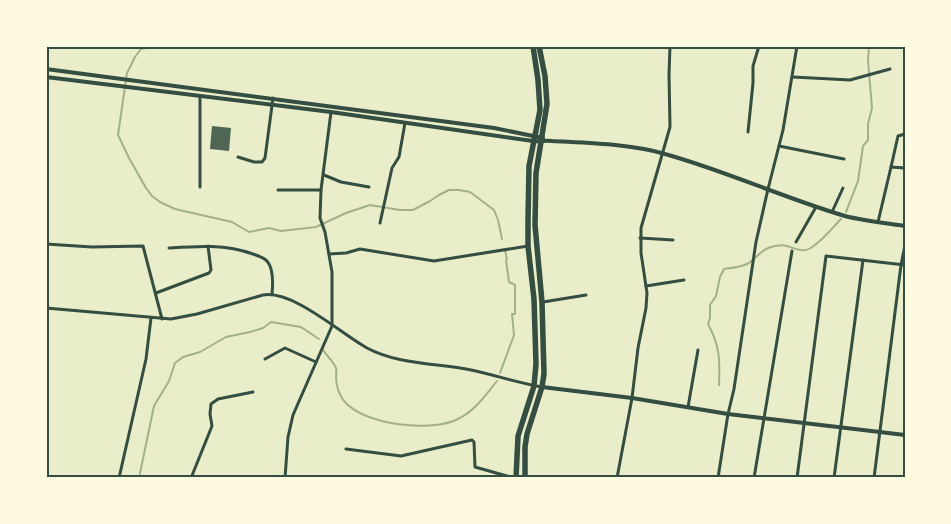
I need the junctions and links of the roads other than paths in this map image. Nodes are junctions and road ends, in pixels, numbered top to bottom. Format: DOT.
graph roads {
  1 [pos="533,46"];
  2 [pos="539,46"];
  3 [pos="670,46"];
  4 [pos="759,46"];
  5 [pos="797,46"];
  6 [pos="46,69"];
  7 [pos="890,69"];
  8 [pos="792,77"];
  9 [pos="46,78"];
  10 [pos="200,96"];
  11 [pos="273,98"];
  12 [pos="272,105"];
  13 [pos="331,112"];
  14 [pos="405,123"];
  15 [pos="748,132"];
  16 [pos="905,134"];
  17 [pos="534,138"];
  18 [pos="543,140"];
  19 [pos="779,146"];
  20 [pos="663,153"];
  21 [pos="238,157"];
  22 [pos="844,159"];
  23 [pos="891,167"];
  24 [pos="905,168"];
  25 [pos="324,175"];
  26 [pos="369,186"];
  27 [pos="200,187"];
  28 [pos="843,188"];
  29 [pos="768,189"];
  30 [pos="278,190"];
  31 [pos="322,190"];
  32 [pos="816,207"];
  33 [pos="832,212"];
  34 [pos="380,222"];
  35 [pos="878,222"];
  36 [pos="905,226"];
  37 [pos="640,238"];
  38 [pos="672,240"];
  39 [pos="796,242"];
  40 [pos="46,244"];
  41 [pos="905,245"];
  42 [pos="208,246"];
  43 [pos="528,246"];
  44 [pos="169,248"];
  45 [pos="792,251"];
  46 [pos="329,254"];
  47 [pos="864,260"];
  48 [pos="903,265"];
  49 [pos="684,280"];
  50 [pos="646,286"];
  51 [pos="156,293"];
  52 [pos="272,294"];
  53 [pos="586,295"];
  54 [pos="542,302"];
  55 [pos="46,308"];
  56 [pos="151,318"];
  57 [pos="162,319"];
  58 [pos="332,326"];
  59 [pos="698,350"];
  60 [pos="265,359"];
  61 [pos="316,362"];
  62 [pos="534,386"];
  63 [pos="542,387"];
  64 [pos="253,392"];
  65 [pos="632,398"];
  66 [pos="688,407"];
  67 [pos="728,414"];
  68 [pos="764,418"];
  69 [pos="804,423"];
  70 [pos="841,427"];
  71 [pos="880,432"];
  72 [pos="905,435"];
  73 [pos="346,449"];
  74 [pos="119,478"];
  75 [pos="191,478"];
  76 [pos="285,478"];
  77 [pos="515,478"];
  78 [pos="524,478"];
  79 [pos="617,478"];
  80 [pos="718,478"];
  81 [pos="754,478"];
  82 [pos="796,478"];
  83 [pos="834,478"];
  84 [pos="874,478"];
  1 -- 17 [label="highway"];
  2 -- 18 [label="highway"];
  3 -- 20 [label="street"];
  4 -- 15 [label="street"];
  5 -- 8 [label="street"];
  6 -- 11 [label="street"];
  7 -- 8 [label="street"];
  8 -- 19 [label="street"];
  9 -- 10 [label="street"];
  10 -- 12 [label="street"];
  10 -- 27 [label="street"];
  11 -- 12 [label="street"];
  11 -- 17 [label="street"];
  12 -- 13 [label="street"];
  12 -- 21 [label="street"];
  13 -- 14 [label="street"];
  13 -- 25 [label="street"];
  14 -- 17 [label="street"];
  14 -- 34 [label="street"];
  16 -- 23 [label="street"];
  17 -- 18 [label="street"];
  17 -- 43 [label="highway"];
  18 -- 20 [label="street"];
  18 -- 54 [label="highway"];
  19 -- 22 [label="street"];
  19 -- 29 [label="street"];
  20 -- 29 [label="street"];
  20 -- 37 [label="street"];
  23 -- 24 [label="street"];
  23 -- 35 [label="street"];
  25 -- 26 [label="street"];
  25 -- 31 [label="street"];
  28 -- 33 [label="street"];
  29 -- 32 [label="street"];
  29 -- 67 [label="street"];
  30 -- 31 [label="street"];
  31 -- 46 [label="street"];
  32 -- 33 [label="street"];
  32 -- 39 [label="street"];
  33 -- 35 [label="street"];
  35 -- 36 [label="street"];
  37 -- 38 [label="street"];
  37 -- 50 [label="street"];
  40 -- 51 [label="street"];
  41 -- 48 [label="street"];
  42 -- 44 [label="street"];
  42 -- 51 [label="street"];
  42 -- 52 [label="street"];
  43 -- 46 [label="street"];
  43 -- 62 [label="highway"];
  45 -- 68 [label="street"];
  46 -- 58 [label="street"];
  47 -- 48 [label="street"];
  47 -- 69 [label="street"];
  47 -- 70 [label="street"];
  48 -- 71 [label="street"];
  49 -- 50 [label="street"];
  50 -- 65 [label="street"];
  51 -- 57 [label="street"];
  52 -- 57 [label="street"];
  52 -- 58 [label="street"];
  53 -- 54 [label="street"];
  54 -- 63 [label="highway"];
  55 -- 56 [label="street"];
  56 -- 57 [label="street"];
  56 -- 74 [label="street"];
  58 -- 61 [label="street"];
  58 -- 62 [label="street"];
  59 -- 66 [label="street"];
  60 -- 61 [label="street"];
  61 -- 76 [label="street"];
  62 -- 63 [label="street"];
  62 -- 77 [label="highway"];
  63 -- 65 [label="street"];
  63 -- 78 [label="highway"];
  64 -- 75 [label="street"];
  65 -- 66 [label="street"];
  65 -- 79 [label="street"];
  66 -- 67 [label="street"];
  67 -- 68 [label="street"];
  67 -- 80 [label="street"];
  68 -- 69 [label="street"];
  68 -- 81 [label="street"];
  69 -- 70 [label="street"];
  69 -- 82 [label="street"];
  70 -- 71 [label="street"];
  70 -- 83 [label="street"];
  71 -- 72 [label="street"];
  71 -- 84 [label="street"];
  73 -- 77 [label="street"];
}
